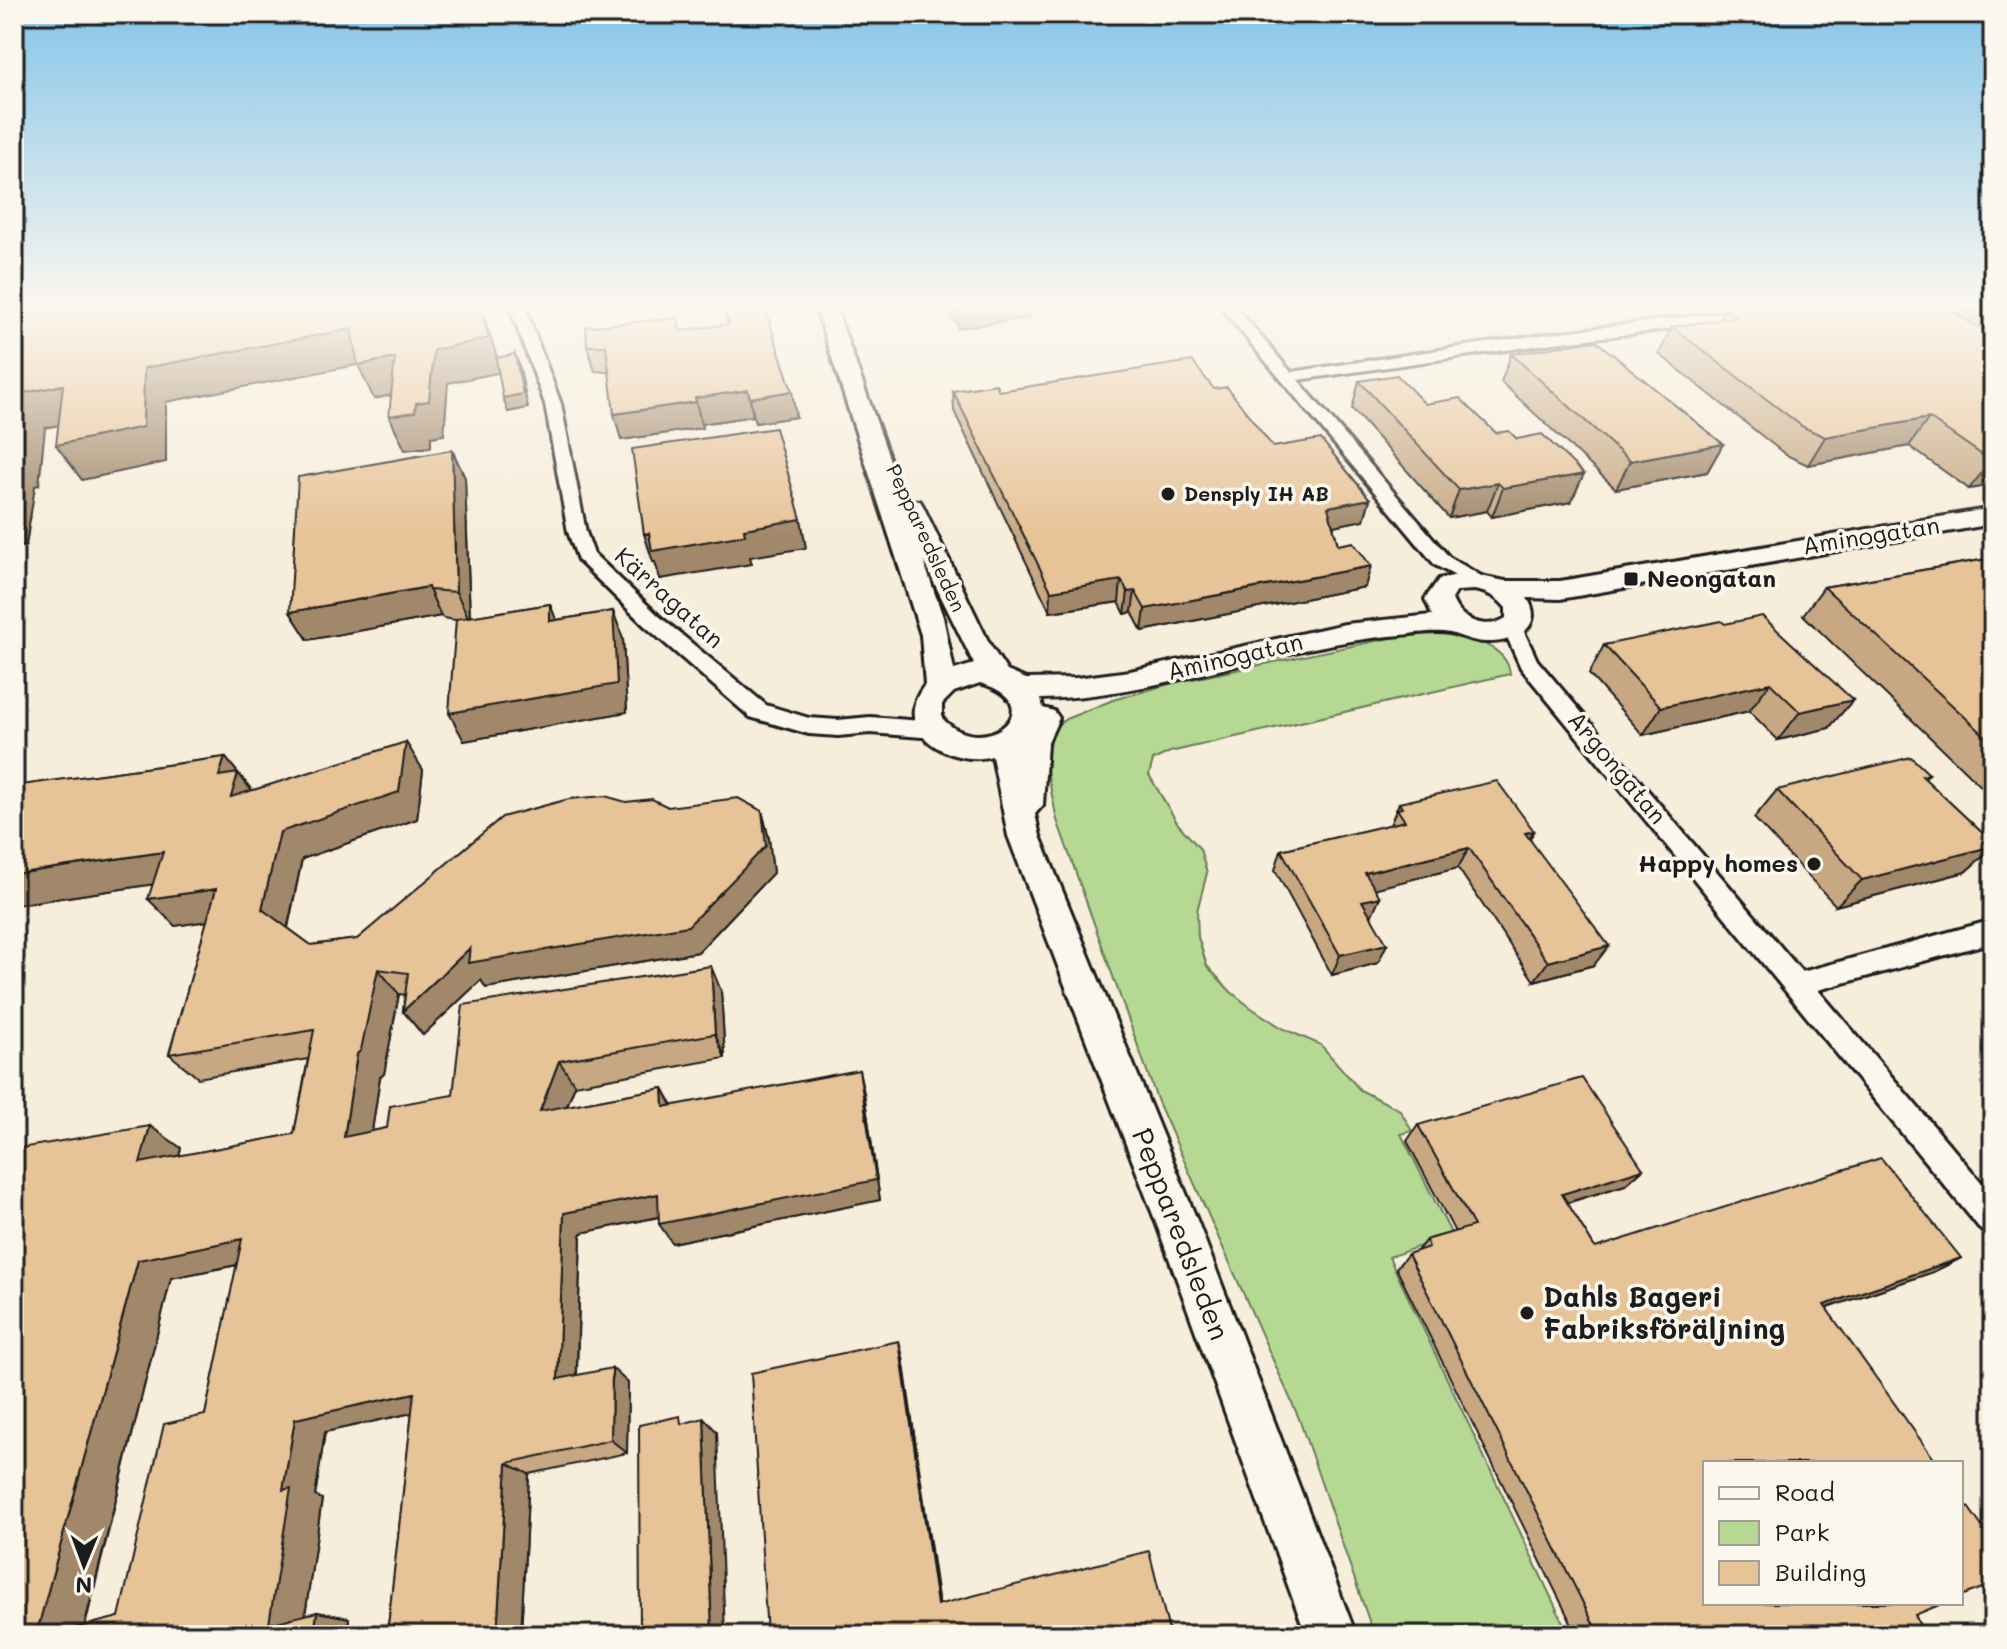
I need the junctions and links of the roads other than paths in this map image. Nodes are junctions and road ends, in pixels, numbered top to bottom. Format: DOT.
graph roads {
  1 [pos="545,382"];
  2 [pos="853,382"];
  3 [pos="1292,382"];
  4 [pos="859,398"];
  5 [pos="1993,516"];
  6 [pos="1443,582"];
  7 [pos="1489,585"];
  8 [pos="1560,590"];
  9 [pos="1517,621"];
  10 [pos="1390,625"];
  11 [pos="1467,628"];
  12 [pos="1528,663"];
  13 [pos="1002,676"];
  14 [pos="1127,682"];
  15 [pos="934,692"];
  16 [pos="870,725"];
  17 [pos="1024,730"];
  18 [pos="947,737"];
  19 [pos="1024,836"];
  20 [pos="1993,931"];
  21 [pos="1799,984"];
  22 [pos="1993,1220"];
  23 [pos="1331,1635"];
  1 -- 16 [label="street, Kärragatan"];
  2 -- 4 [label="street, Pepparedsleden"];
  3 -- 6 [label="street"];
  4 -- 13 [label="street, Pepparedsleden"];
  4 -- 15 [label="street, Pepparedsleden"];
  5 -- 8 [label="street, Aminogatan"];
  6 -- 7 [label="street, Aminogatan"];
  6 -- 10 [label="street, Aminogatan"];
  6 -- 11 [label="street"];
  7 -- 8 [label="street, Aminogatan"];
  7 -- 9 [label="street"];
  8 -- 9 [label="street, Aminogatan"];
  9 -- 11 [label="street, Aminogatan"];
  9 -- 12 [label="street, Argongatan"];
  10 -- 11 [label="street, Aminogatan"];
  10 -- 14 [label="street, Aminogatan"];
  11 -- 12 [label="street, Argongatan"];
  12 -- 21 [label="street, Argongatan"];
  13 -- 14 [label="street"];
  13 -- 14 [label="street, Aminogatan"];
  13 -- 15 [label="street"];
  13 -- 17 [label="street"];
  14 -- 17 [label="street, Aminogatan"];
  15 -- 16 [label="street, Kärragatan"];
  15 -- 18 [label="street"];
  16 -- 18 [label="street, Kärragatan"];
  17 -- 18 [label="street"];
  17 -- 19 [label="street, Pepparedsleden"];
  18 -- 19 [label="street, Pepparedsleden"];
  19 -- 23 [label="street, Pepparedsleden"];
  20 -- 21 [label="street"];
  21 -- 22 [label="street, Argongatan"];
}
